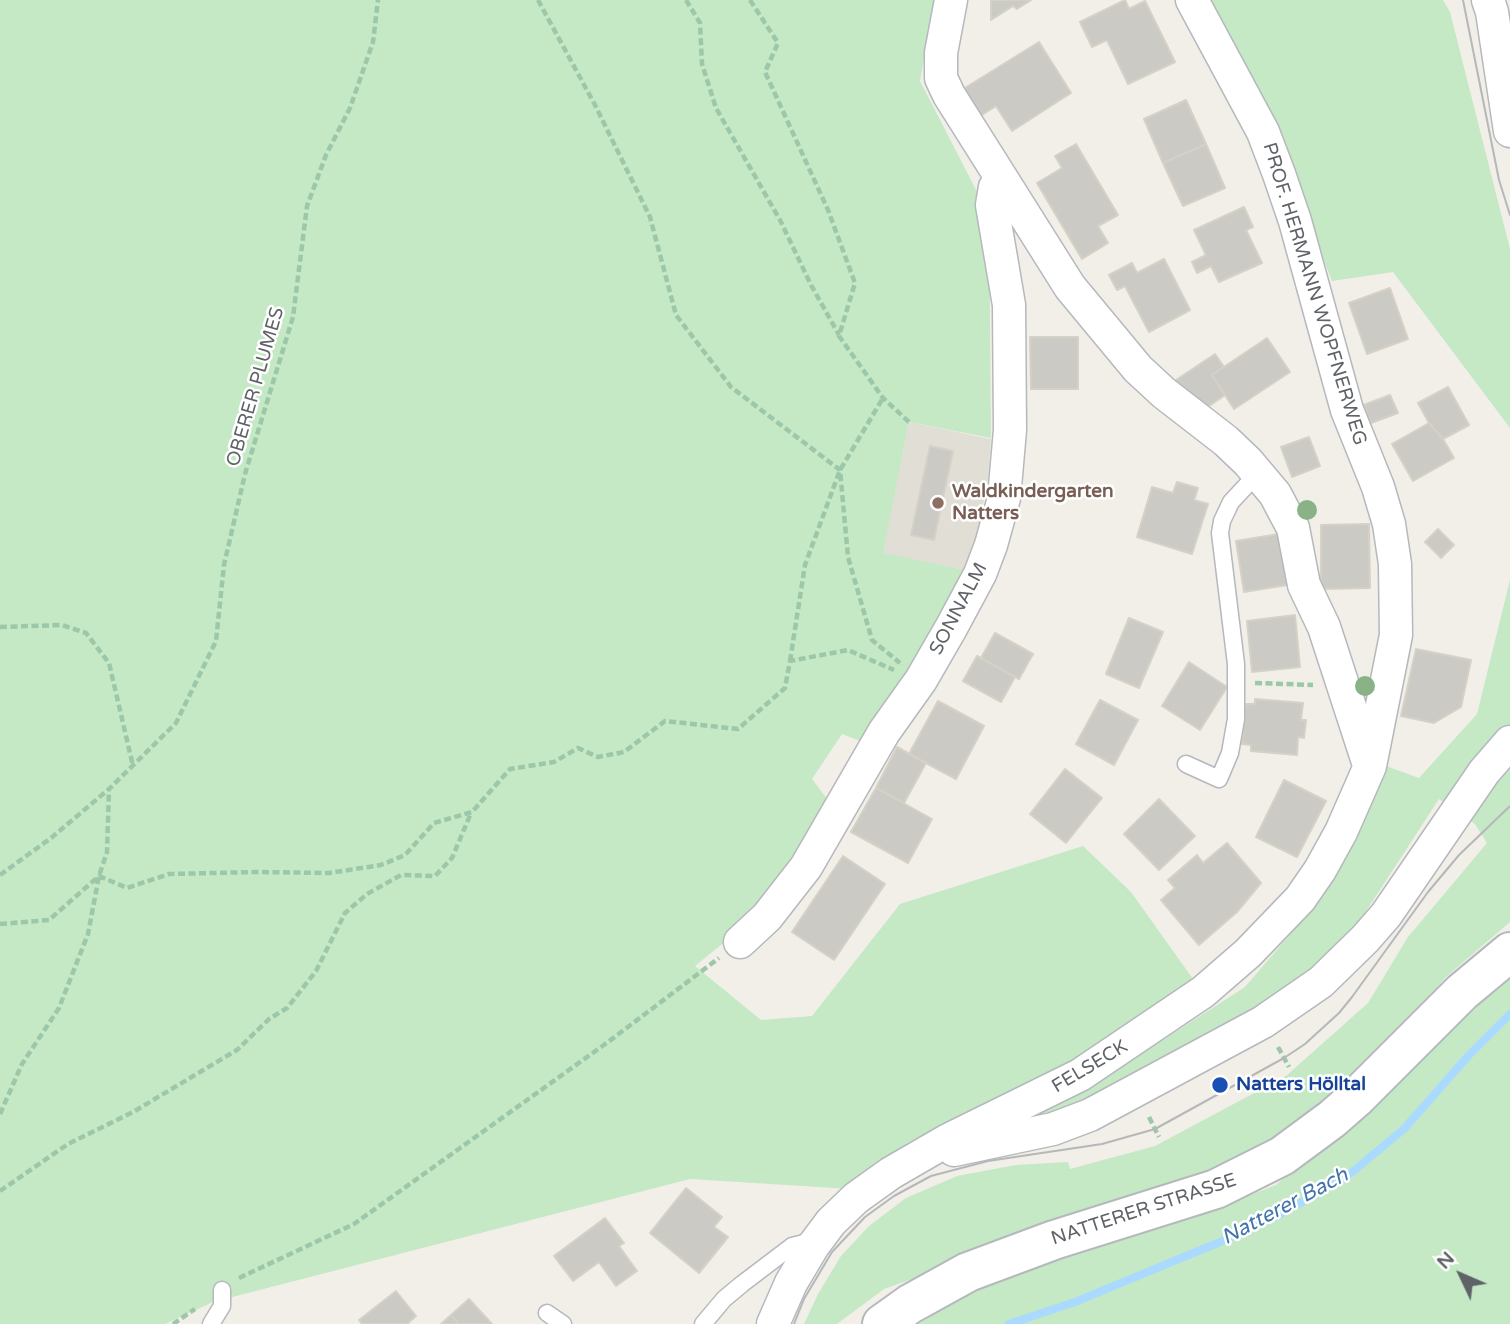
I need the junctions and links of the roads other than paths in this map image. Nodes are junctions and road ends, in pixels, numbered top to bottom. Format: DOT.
graph roads {
  1 [pos="951,0"];
  2 [pos="1192,0"];
  3 [pos="1489,0"];
  4 [pos="1510,131"];
  5 [pos="1002,179"];
  6 [pos="1258,473"];
  7 [pos="1510,741"];
  8 [pos="1186,764"];
  9 [pos="1370,766"];
  10 [pos="740,942"];
  11 [pos="1510,952"];
  12 [pos="925,1154"];
  13 [pos="813,1246"];
  14 [pos="222,1290"];
  15 [pos="547,1312"];
  16 [pos="211,1324"];
  17 [pos="563,1324"];
  18 [pos="703,1324"];
  19 [pos="773,1324"];
  20 [pos="882,1324"];
  1 -- 5 [label="street"];
  2 -- 9 [label="street, PROF. HERMANN WOPFNERWEG"];
  3 -- 4 [label="street"];
  5 -- 6 [label="street"];
  5 -- 10 [label="street, SONNALM"];
  6 -- 8 [label="lane"];
  6 -- 9 [label="street"];
  7 -- 12 [label="street"];
  9 -- 12 [label="street, FELSECK"];
  11 -- 20 [label="street, NATTERER STRASSE"];
  12 -- 13 [label="street, FELSECK"];
  13 -- 18 [label="lane"];
  13 -- 19 [label="street, FELSECK"];
  14 -- 16 [label="lane"];
  15 -- 17 [label="lane"];
}
